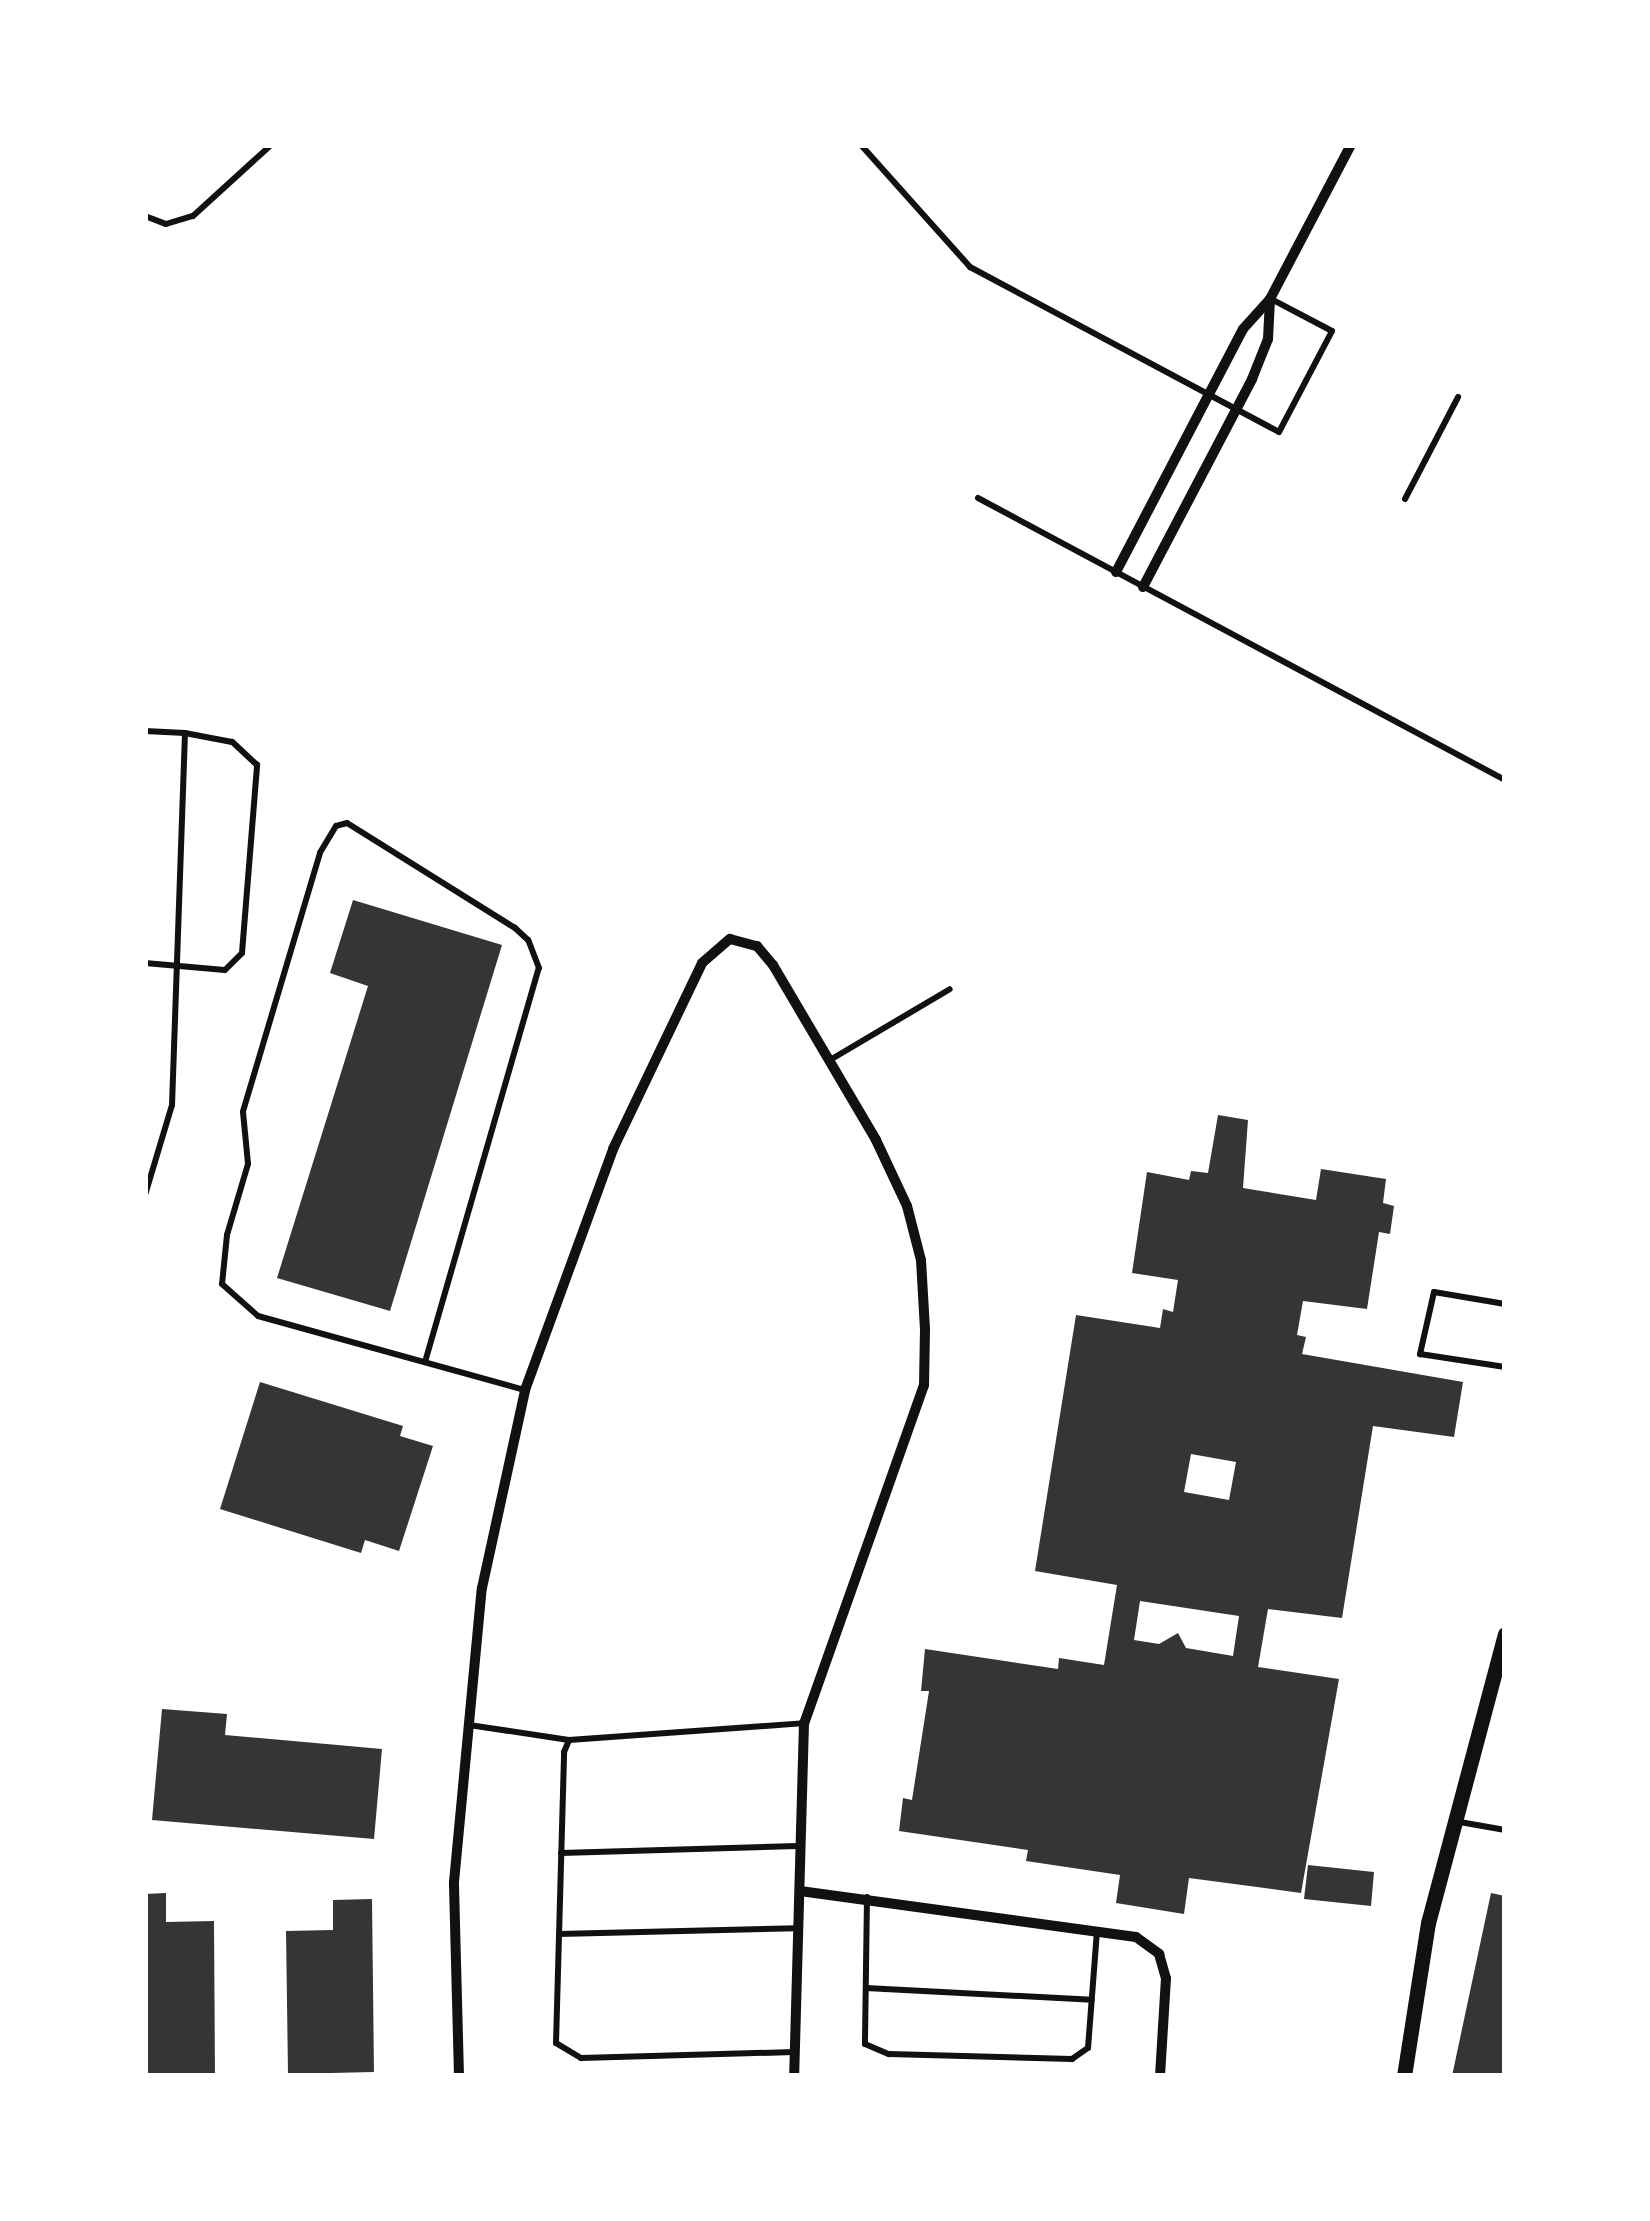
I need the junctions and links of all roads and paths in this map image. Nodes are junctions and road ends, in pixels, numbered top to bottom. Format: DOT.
graph roads {
  1 [pos="271,145"];
  2 [pos="861,145"];
  3 [pos="1346,146"];
  4 [pos="145,216"];
  5 [pos="1270,299"];
  6 [pos="1208,396"];
  7 [pos="1458,398"];
  8 [pos="1236,410"];
  9 [pos="978,498"];
  10 [pos="1405,499"];
  11 [pos="1116,572"];
  12 [pos="1143,587"];
  13 [pos="145,731"];
  14 [pos="185,733"];
  15 [pos="1505,780"];
  16 [pos="145,963"];
  17 [pos="177,963"];
  18 [pos="950,989"];
  19 [pos="829,1061"];
  20 [pos="145,1194"];
  21 [pos="1505,1304"];
  22 [pos="425,1362"];
  23 [pos="1505,1367"];
  24 [pos="525,1390"];
  25 [pos="1505,1634"];
  26 [pos="804,1723"];
  27 [pos="469,1725"];
  28 [pos="569,1740"];
  29 [pos="1453,1820"];
  30 [pos="1505,1830"];
  31 [pos="798,1846"];
  32 [pos="561,1853"];
  33 [pos="800,1891"];
  34 [pos="868,1897"];
  35 [pos="799,1928"];
  36 [pos="1097,1931"];
  37 [pos="559,1934"];
  38 [pos="866,1988"];
  39 [pos="1092,2000"];
  40 [pos="794,2052"];
  41 [pos="458,2076"];
  42 [pos="794,2076"];
  43 [pos="1160,2076"];
  44 [pos="1404,2076"];
  1 -- 4 [label="lane"];
  2 -- 6 [label="lane"];
  3 -- 5 [label="street"];
  5 -- 6 [label="street"];
  5 -- 8 [label="street"];
  5 -- 8 [label="lane"];
  6 -- 8 [label="lane"];
  6 -- 11 [label="street"];
  7 -- 10 [label="lane"];
  8 -- 12 [label="street"];
  9 -- 11 [label="lane"];
  11 -- 12 [label="lane"];
  12 -- 15 [label="lane"];
  13 -- 14 [label="lane"];
  14 -- 17 [label="lane"];
  14 -- 17 [label="lane"];
  16 -- 17 [label="lane"];
  17 -- 20 [label="lane"];
  18 -- 19 [label="lane"];
  19 -- 24 [label="street"];
  19 -- 26 [label="street"];
  21 -- 23 [label="lane"];
  22 -- 22 [label="lane"];
  22 -- 24 [label="lane"];
  24 -- 27 [label="street"];
  25 -- 29 [label="street"];
  26 -- 28 [label="lane"];
  26 -- 31 [label="street"];
  27 -- 28 [label="lane"];
  27 -- 41 [label="street"];
  28 -- 32 [label="lane"];
  29 -- 30 [label="lane"];
  29 -- 44 [label="street"];
  31 -- 32 [label="lane"];
  31 -- 33 [label="street"];
  32 -- 37 [label="lane"];
  33 -- 34 [label="street"];
  33 -- 35 [label="street"];
  34 -- 36 [label="street"];
  34 -- 38 [label="lane"];
  35 -- 37 [label="lane"];
  35 -- 40 [label="street"];
  36 -- 39 [label="lane"];
  36 -- 43 [label="street"];
  37 -- 40 [label="lane"];
  38 -- 39 [label="lane"];
  38 -- 39 [label="lane"];
  40 -- 42 [label="street"];
}
